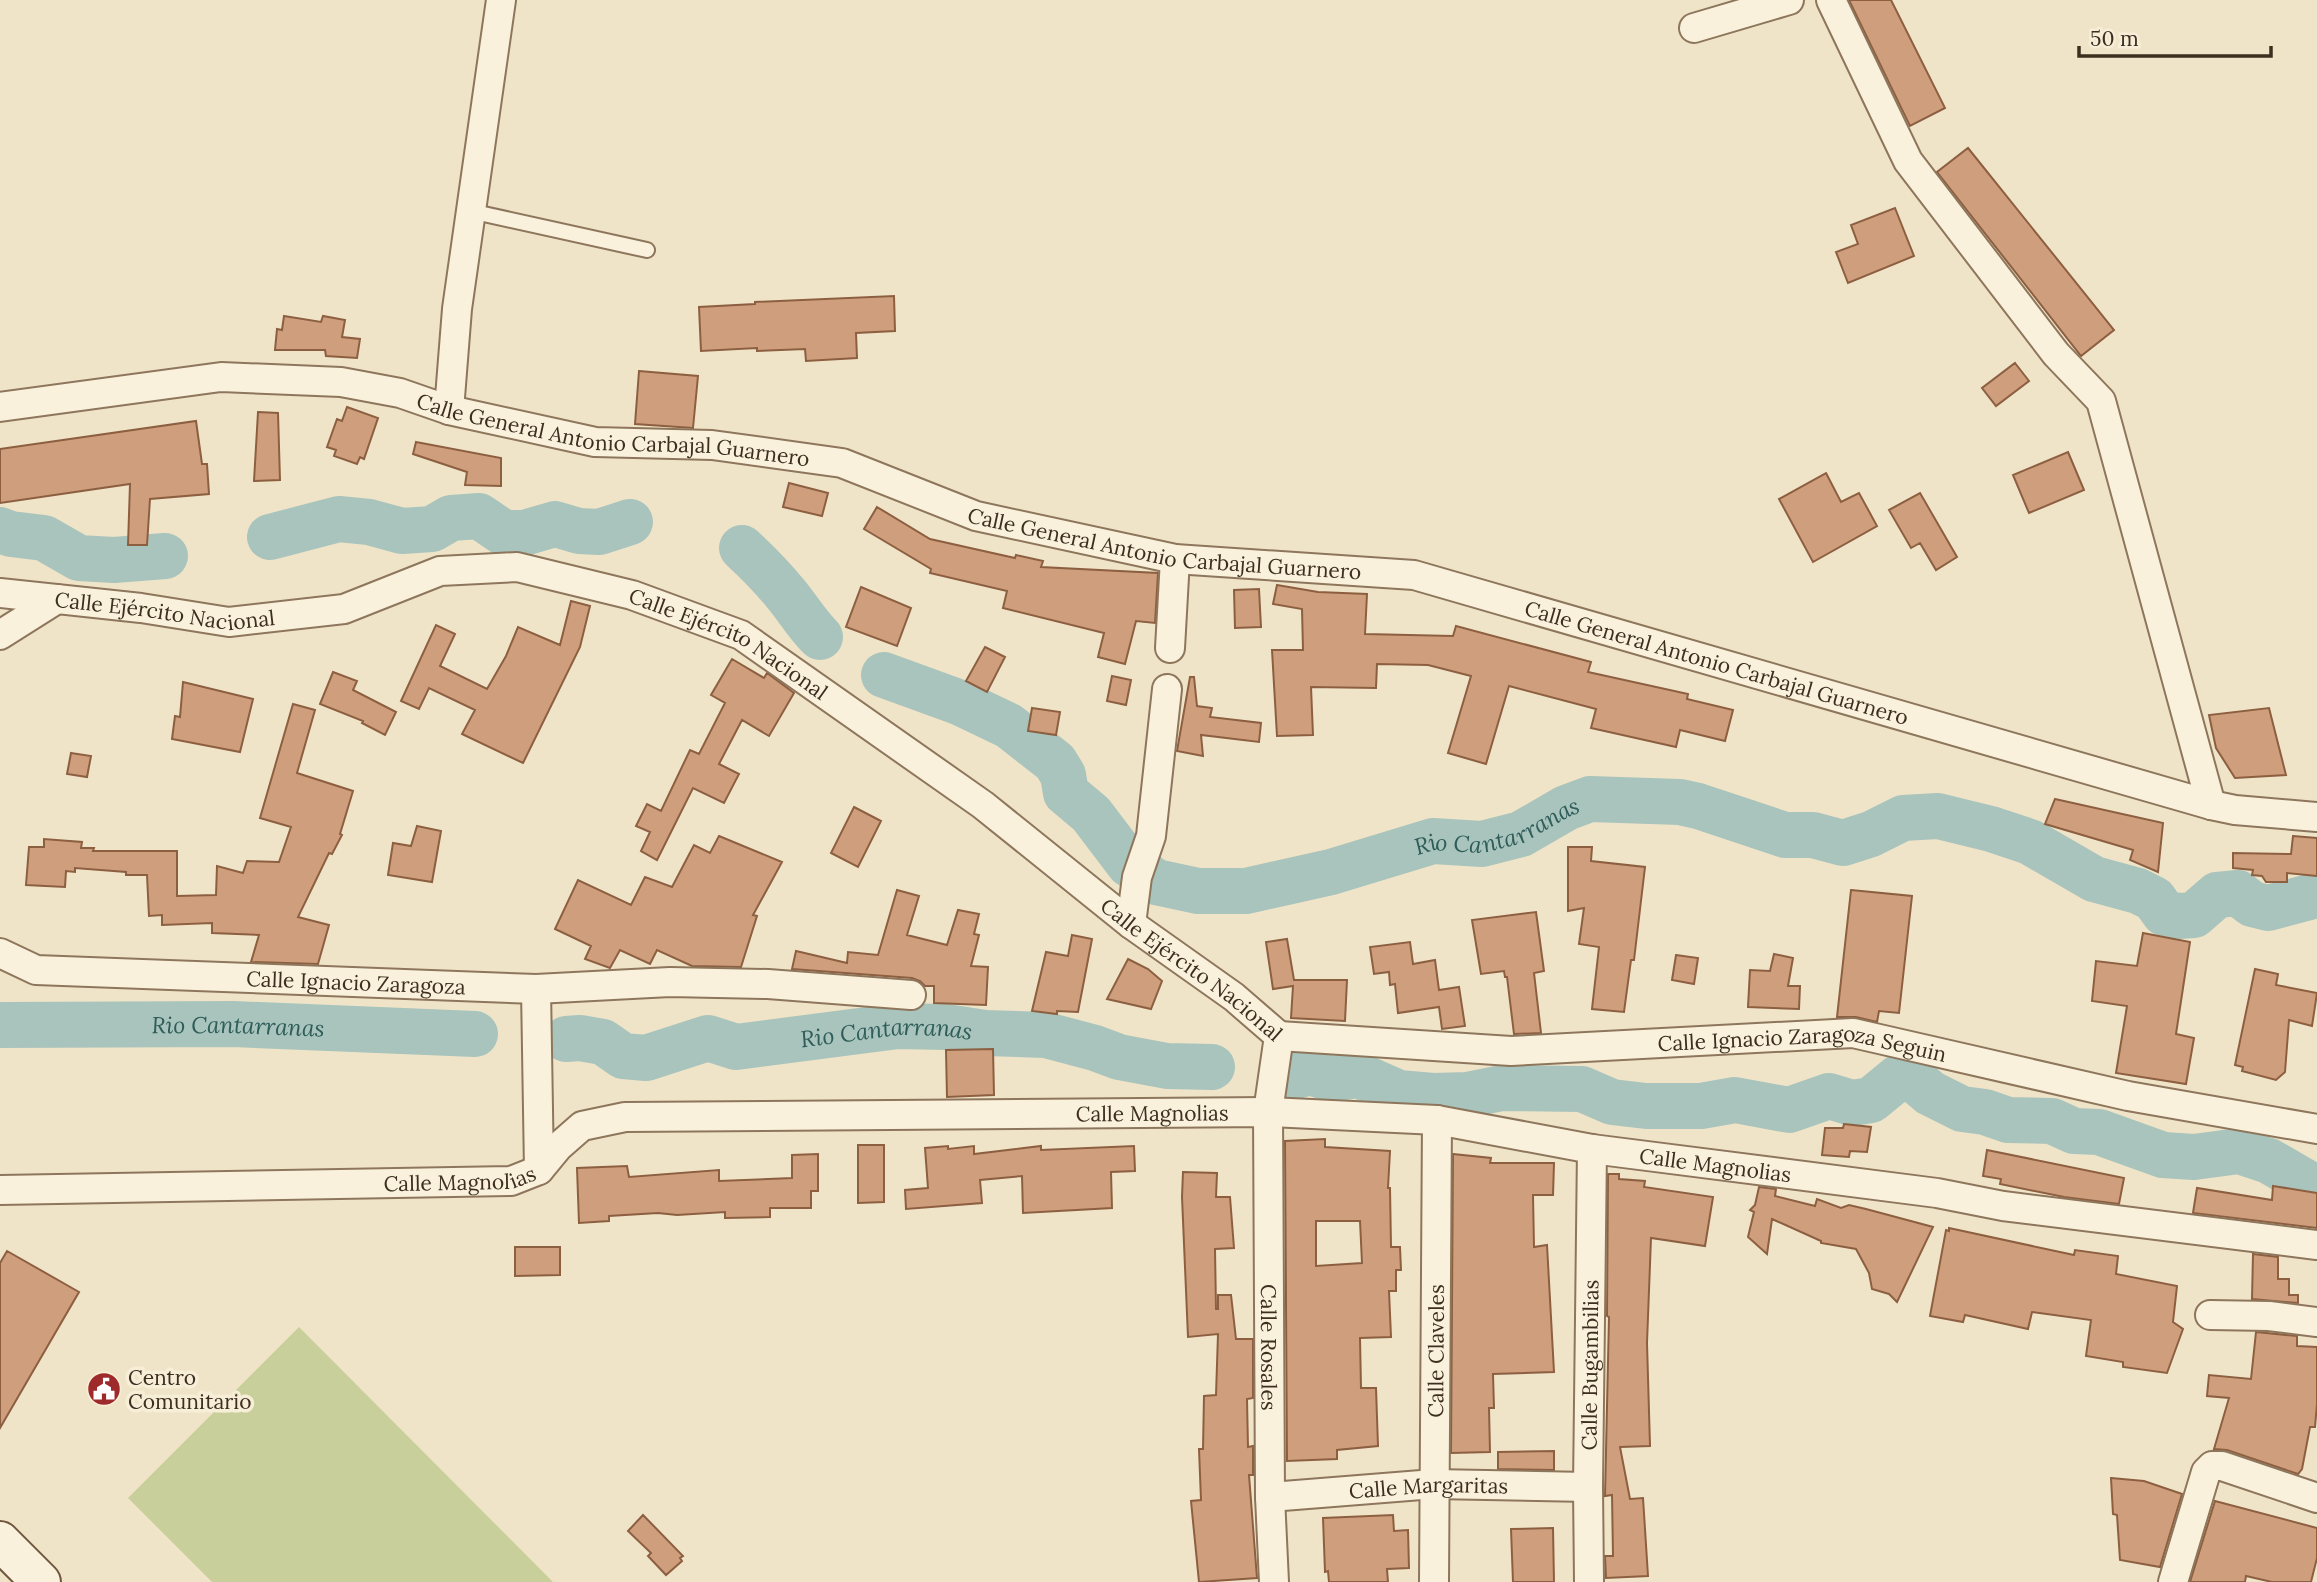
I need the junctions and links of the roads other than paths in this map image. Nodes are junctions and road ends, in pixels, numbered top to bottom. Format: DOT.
graph roads {
  1 [pos="501,0"];
  2 [pos="1789,0"];
  3 [pos="1831,0"];
  4 [pos="1694,28"];
  5 [pos="470,211"];
  6 [pos="647,250"];
  7 [pos="0,407"];
  8 [pos="449,410"];
  9 [pos="1175,559"];
  10 [pos="0,593"];
  11 [pos="57,599"];
  12 [pos="0,635"];
  13 [pos="1170,648"];
  14 [pos="1167,689"];
  15 [pos="2211,805"];
  16 [pos="2317,817"];
  17 [pos="1130,924"];
  18 [pos="0,953"];
  19 [pos="536,989"];
  20 [pos="911,995"];
  21 [pos="1279,1036"];
  22 [pos="1268,1112"];
  23 [pos="1437,1120"];
  24 [pos="2317,1129"];
  25 [pos="1592,1149"];
  26 [pos="539,1170"];
  27 [pos="0,1190"];
  28 [pos="2317,1245"];
  29 [pos="2210,1315"];
  30 [pos="2317,1322"];
  31 [pos="1434,1484"];
  32 [pos="1588,1487"];
  33 [pos="1270,1497"];
  34 [pos="2317,1498"];
  35 [pos="0,1541"];
  36 [pos="41,1582"];
  37 [pos="1274,1582"];
  38 [pos="1434,1582"];
  39 [pos="1589,1582"];
  40 [pos="2173,1582"];
  1 -- 5 [label="street"];
  2 -- 4 [label="street"];
  3 -- 15 [label="street"];
  5 -- 6 [label="lane"];
  5 -- 8 [label="street"];
  7 -- 8 [label="street, Calle General Antonio Carbajal Guarnero"];
  8 -- 9 [label="street, Calle General Antonio Carbajal Guarnero"];
  9 -- 13 [label="street"];
  9 -- 15 [label="street, Calle General Antonio Carbajal Guarnero"];
  10 -- 11 [label="street, Calle Ejército Nacional"];
  11 -- 12 [label="street"];
  11 -- 17 [label="street, Calle Ejército Nacional"];
  14 -- 17 [label="street"];
  15 -- 16 [label="street, Calle General Antonio Carbajal Guarnero"];
  17 -- 21 [label="street, Calle Ejército Nacional"];
  18 -- 19 [label="street, Calle Ignacio Zaragoza"];
  19 -- 20 [label="street, Calle Ignacio Zaragoza"];
  19 -- 26 [label="street"];
  21 -- 22 [label="street, Calle Ejército Nacional"];
  21 -- 24 [label="street, Calle Ignacio Zaragoza Seguin"];
  22 -- 23 [label="street, Calle Magnolias"];
  22 -- 26 [label="street, Calle Magnolias"];
  22 -- 33 [label="street, Calle Rosales"];
  23 -- 25 [label="street, Calle Magnolias"];
  23 -- 31 [label="street, Calle Claveles"];
  25 -- 28 [label="street, Calle Magnolias"];
  25 -- 32 [label="street, Calle Bugambilias"];
  26 -- 27 [label="street, Calle Magnolias"];
  29 -- 30 [label="street"];
  31 -- 32 [label="street, Calle Margaritas"];
  31 -- 33 [label="street, Calle Margaritas"];
  31 -- 38 [label="street, Calle Claveles"];
  32 -- 39 [label="street, Calle Bugambilias"];
  33 -- 37 [label="street, Calle Rosales"];
  34 -- 40 [label="street"];
  35 -- 36 [label="street"];
}
